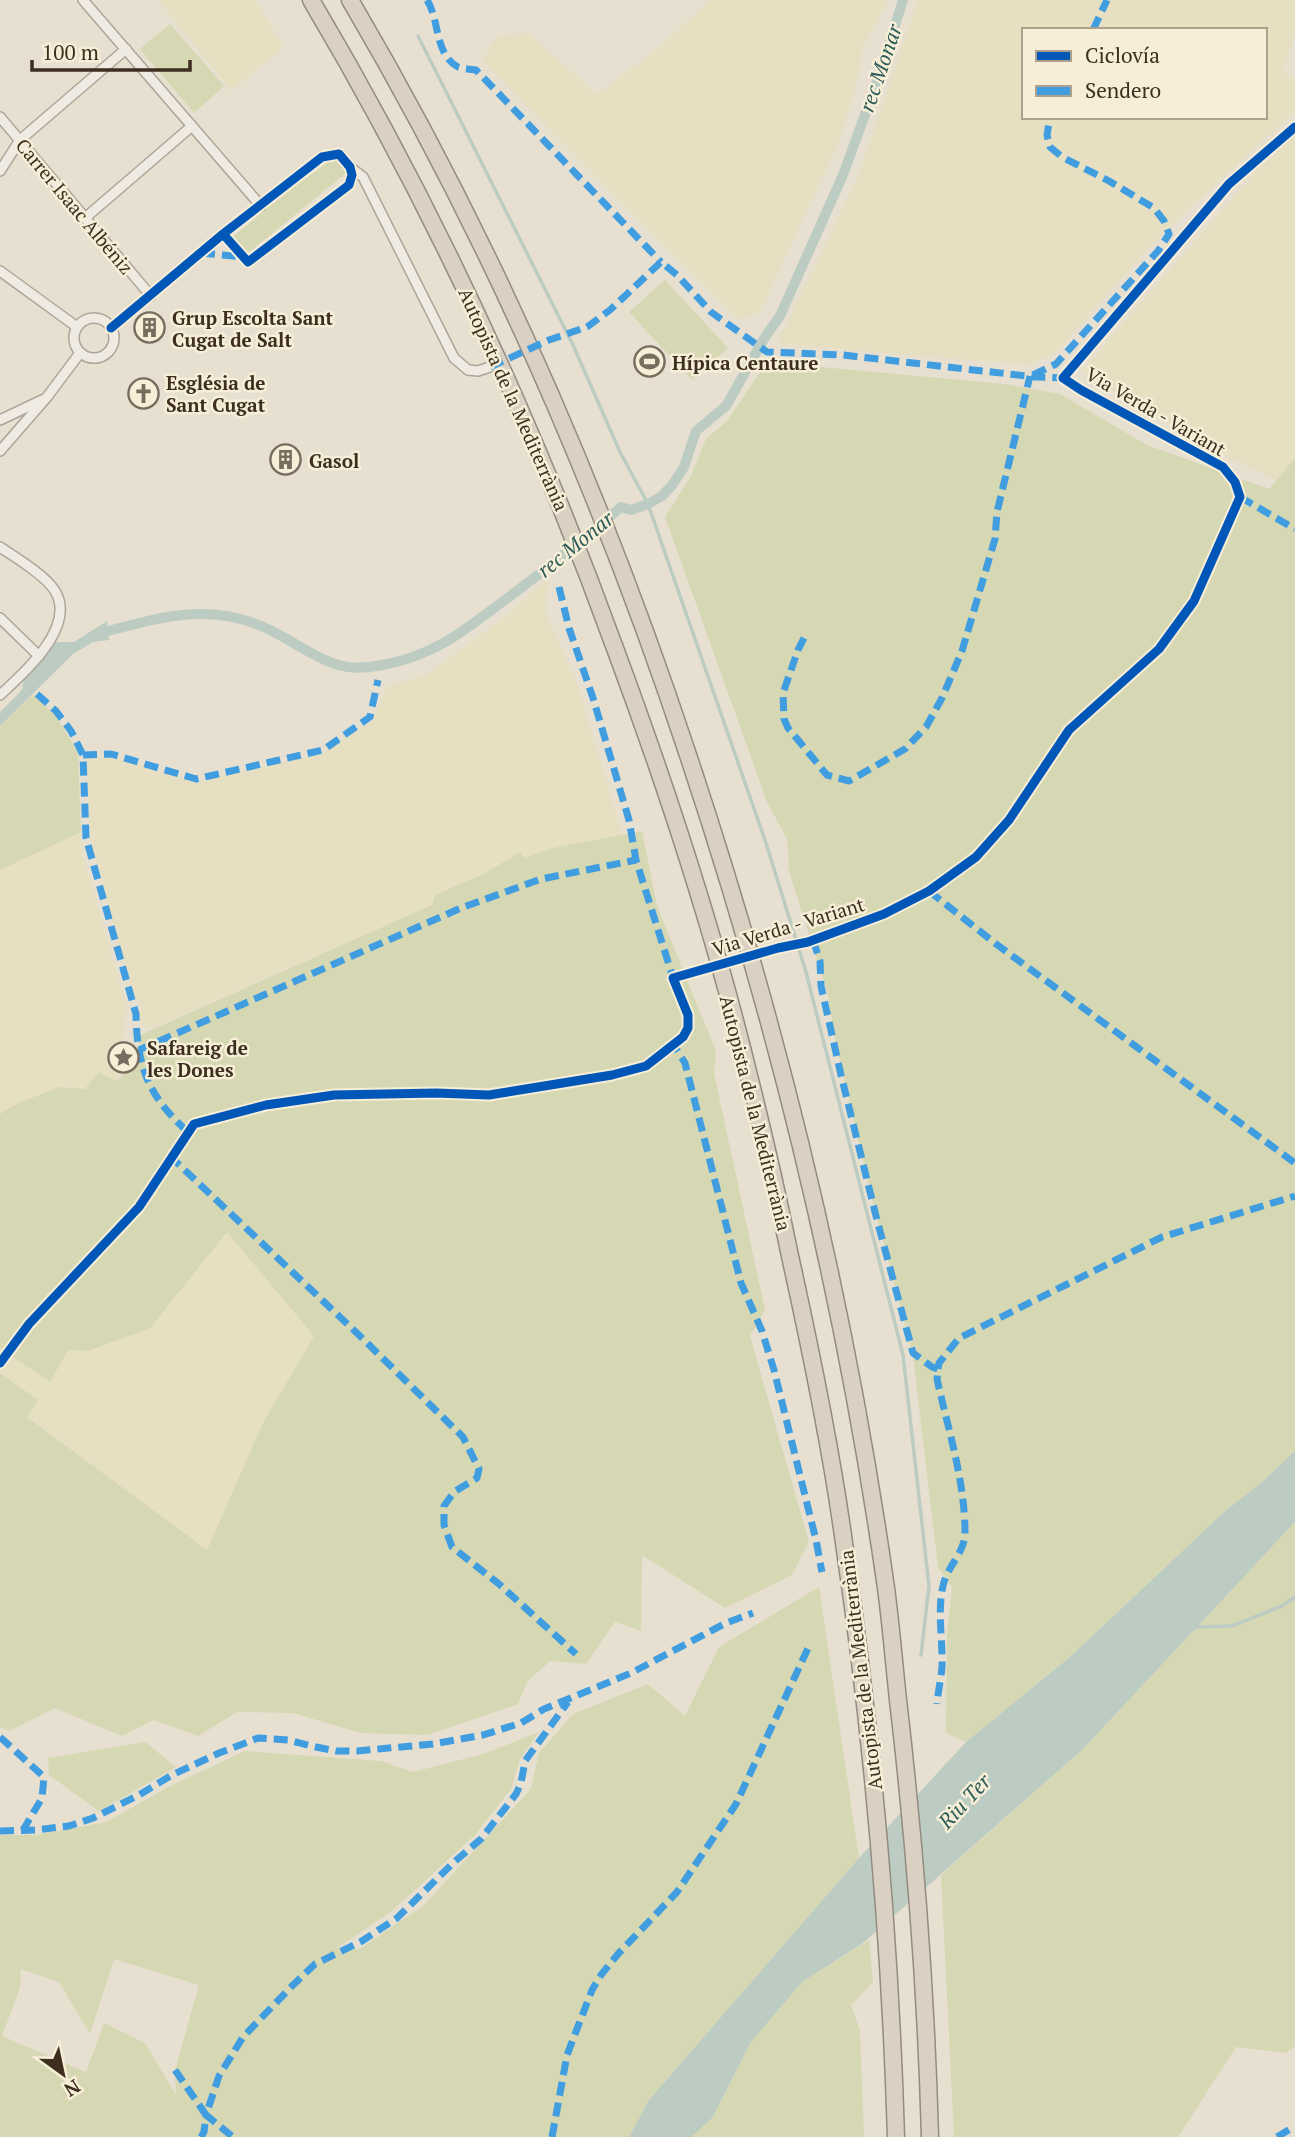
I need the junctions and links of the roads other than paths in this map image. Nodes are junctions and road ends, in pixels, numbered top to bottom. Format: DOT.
graph roads {
  1 [pos="83,0"];
  2 [pos="311,0"];
  3 [pos="350,0"];
  4 [pos="126,49"];
  5 [pos="0,117"];
  6 [pos="192,126"];
  7 [pos="20,140"];
  8 [pos="350,167"];
  9 [pos="0,171"];
  10 [pos="261,206"];
  11 [pos="85,218"];
  12 [pos="223,234"];
  13 [pos="0,271"];
  14 [pos="150,296"];
  15 [pos="77,327"];
  16 [pos="111,328"];
  17 [pos="80,353"];
  18 [pos="490,367"];
  19 [pos="47,397"];
  20 [pos="0,420"];
  21 [pos="0,452"];
  22 [pos="0,547"];
  23 [pos="0,618"];
  24 [pos="39,656"];
  25 [pos="0,695"];
  26 [pos="896,2137"];
  27 [pos="930,2137"];
  1 -- 4 [label="street"];
  2 -- 26 [label="highway, Autopista de la Mediterrània"];
  3 -- 27 [label="highway, Autopista de la Mediterrània"];
  4 -- 6 [label="street"];
  4 -- 7 [label="street"];
  5 -- 7 [label="street, Carrer Isaac Albéniz"];
  6 -- 10 [label="street"];
  6 -- 11 [label="street"];
  7 -- 9 [label="street"];
  7 -- 11 [label="street, Carrer Isaac Albéniz"];
  8 -- 10 [label="street"];
  8 -- 12 [label="street"];
  8 -- 18 [label="street"];
  10 -- 12 [label="street"];
  11 -- 14 [label="street, Carrer Isaac Albéniz"];
  12 -- 14 [label="street"];
  13 -- 15 [label="street"];
  14 -- 16 [label="street"];
  15 -- 16 [label="street"];
  15 -- 17 [label="street"];
  16 -- 17 [label="street"];
  17 -- 19 [label="street"];
  19 -- 20 [label="street"];
  19 -- 21 [label="street"];
  22 -- 24 [label="street"];
  23 -- 24 [label="street"];
  24 -- 25 [label="street"];
}
